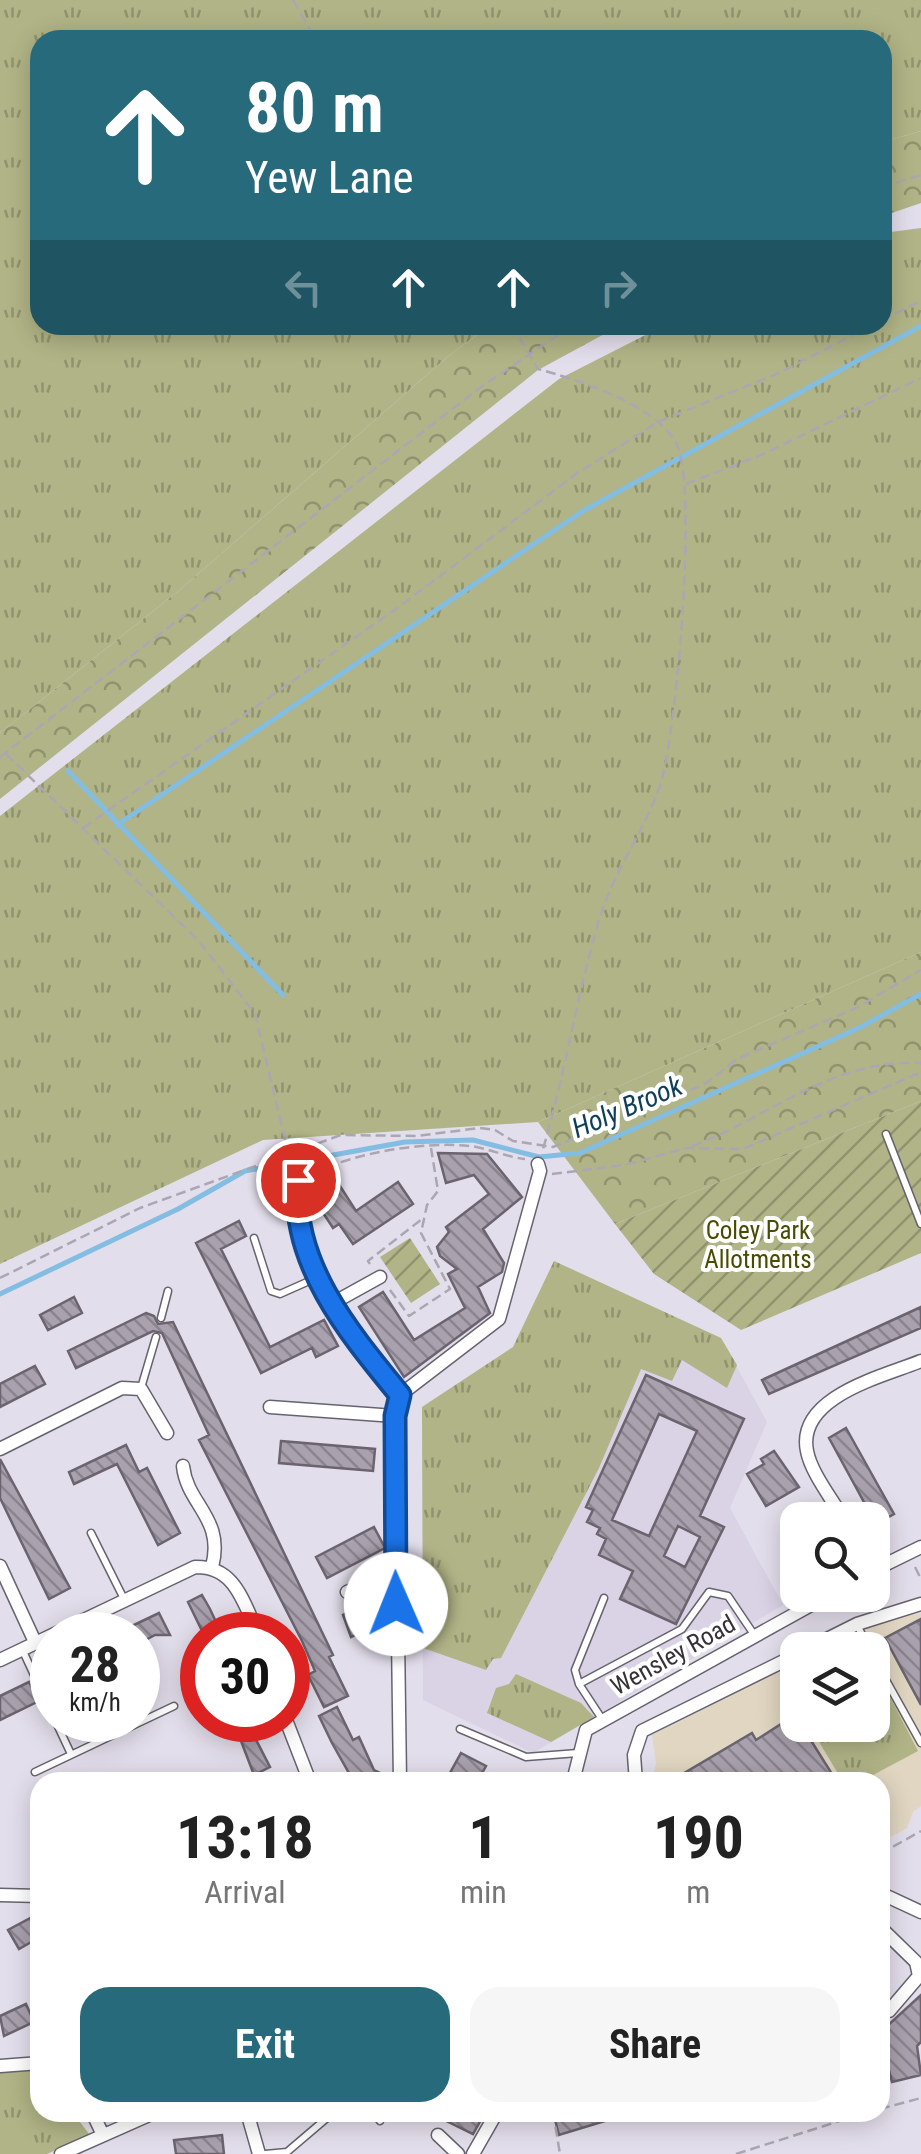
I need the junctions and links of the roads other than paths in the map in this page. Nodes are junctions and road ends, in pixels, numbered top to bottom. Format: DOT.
graph roads {
  1 [pos="886,1134"];
  2 [pos="539,1167"];
  3 [pos="298,1180"];
  4 [pos="921,1224"];
  5 [pos="254,1238"];
  6 [pos="380,1276"];
  7 [pos="317,1278"];
  8 [pos="168,1291"];
  9 [pos="333,1303"];
  10 [pos="161,1318"];
  11 [pos="156,1336"];
  12 [pos="921,1360"];
  13 [pos="141,1389"];
  14 [pos="400,1395"];
  15 [pos="270,1407"];
  16 [pos="395,1416"];
  17 [pos="167,1432"];
  18 [pos="0,1449"];
  19 [pos="183,1466"];
  20 [pos="834,1502"];
  21 [pos="92,1533"];
  22 [pos="921,1547"];
  23 [pos="890,1562"];
  24 [pos="0,1566"];
  25 [pos="212,1567"];
  26 [pos="395,1570"];
  27 [pos="347,1592"];
  28 [pos="604,1598"];
  29 [pos="124,1600"];
  30 [pos="921,1604"];
  31 [pos="248,1612"];
  32 [pos="798,1612"];
  33 [pos="857,1624"];
  34 [pos="841,1632"];
  35 [pos="861,1632"];
  36 [pos="755,1636"];
  37 [pos="28,1646"];
  38 [pos="30,1651"];
  39 [pos="0,1660"];
  40 [pos="780,1663"];
  41 [pos="579,1684"];
  42 [pos="890,1687"];
  43 [pos="174,1706"];
  44 [pos="603,1720"];
  45 [pos="460,1729"];
  46 [pos="65,1742"];
  47 [pos="295,1742"];
  48 [pos="921,1743"];
  49 [pos="578,1753"];
  50 [pos="71,1754"];
  51 [pos="34,1772"];
  52 [pos="306,1772"];
  53 [pos="400,1772"];
  54 [pos="576,1772"];
  55 [pos="635,1772"];
  56 [pos="0,1895"];
  57 [pos="30,1896"];
  58 [pos="890,1898"];
  59 [pos="921,1912"];
  60 [pos="890,1937"];
  61 [pos="920,1976"];
  62 [pos="890,2009"];
  63 [pos="30,2064"];
  64 [pos="0,2066"];
  65 [pos="97,2122"];
  66 [pos="133,2122"];
  67 [pos="251,2122"];
  68 [pos="322,2122"];
  69 [pos="492,2122"];
  70 [pos="103,2135"];
  71 [pos="438,2135"];
  72 [pos="61,2154"];
  73 [pos="262,2154"];
  74 [pos="458,2154"];
  75 [pos="473,2154"];
  1 -- 4 [label="lane"];
  2 -- 14 [label="street"];
  3 -- 7 [label="street"];
  5 -- 7 [label="lane"];
  6 -- 9 [label="street"];
  7 -- 9 [label="street"];
  8 -- 10 [label="lane"];
  9 -- 14 [label="street"];
  11 -- 13 [label="lane"];
  12 -- 20 [label="street"];
  13 -- 17 [label="street"];
  13 -- 18 [label="street"];
  14 -- 16 [label="street"];
  15 -- 16 [label="street"];
  16 -- 26 [label="street"];
  19 -- 25 [label="street"];
  21 -- 29 [label="lane"];
  22 -- 23 [label="street"];
  24 -- 37 [label="street"];
  25 -- 29 [label="street"];
  25 -- 31 [label="street"];
  26 -- 27 [label="street"];
  26 -- 53 [label="street"];
  28 -- 41 [label="lane"];
  29 -- 37 [label="street"];
  30 -- 33 [label="street"];
  32 -- 36 [label="street, Wensley Road"];
  33 -- 34 [label="street"];
  33 -- 35 [label="lane"];
  36 -- 41 [label="lane"];
  36 -- 44 [label="street, Wensley Road"];
  37 -- 38 [label="lane"];
  37 -- 39 [label="street"];
  40 -- 55 [label="street"];
  41 -- 44 [label="lane"];
  42 -- 48 [label="lane"];
  43 -- 50 [label="lane"];
  44 -- 49 [label="street, Wensley Road"];
  45 -- 49 [label="lane"];
  46 -- 50 [label="lane"];
  47 -- 52 [label="street"];
  49 -- 54 [label="street, Wensley Road"];
  50 -- 51 [label="lane"];
  56 -- 57 [label="street"];
  58 -- 59 [label="street"];
  60 -- 61 [label="street"];
  61 -- 62 [label="street"];
  63 -- 64 [label="street"];
  65 -- 70 [label="street"];
  66 -- 70 [label="street"];
  67 -- 73 [label="street"];
  68 -- 73 [label="lane"];
  69 -- 75 [label="street"];
  70 -- 72 [label="street"];
  71 -- 74 [label="street"];
}
